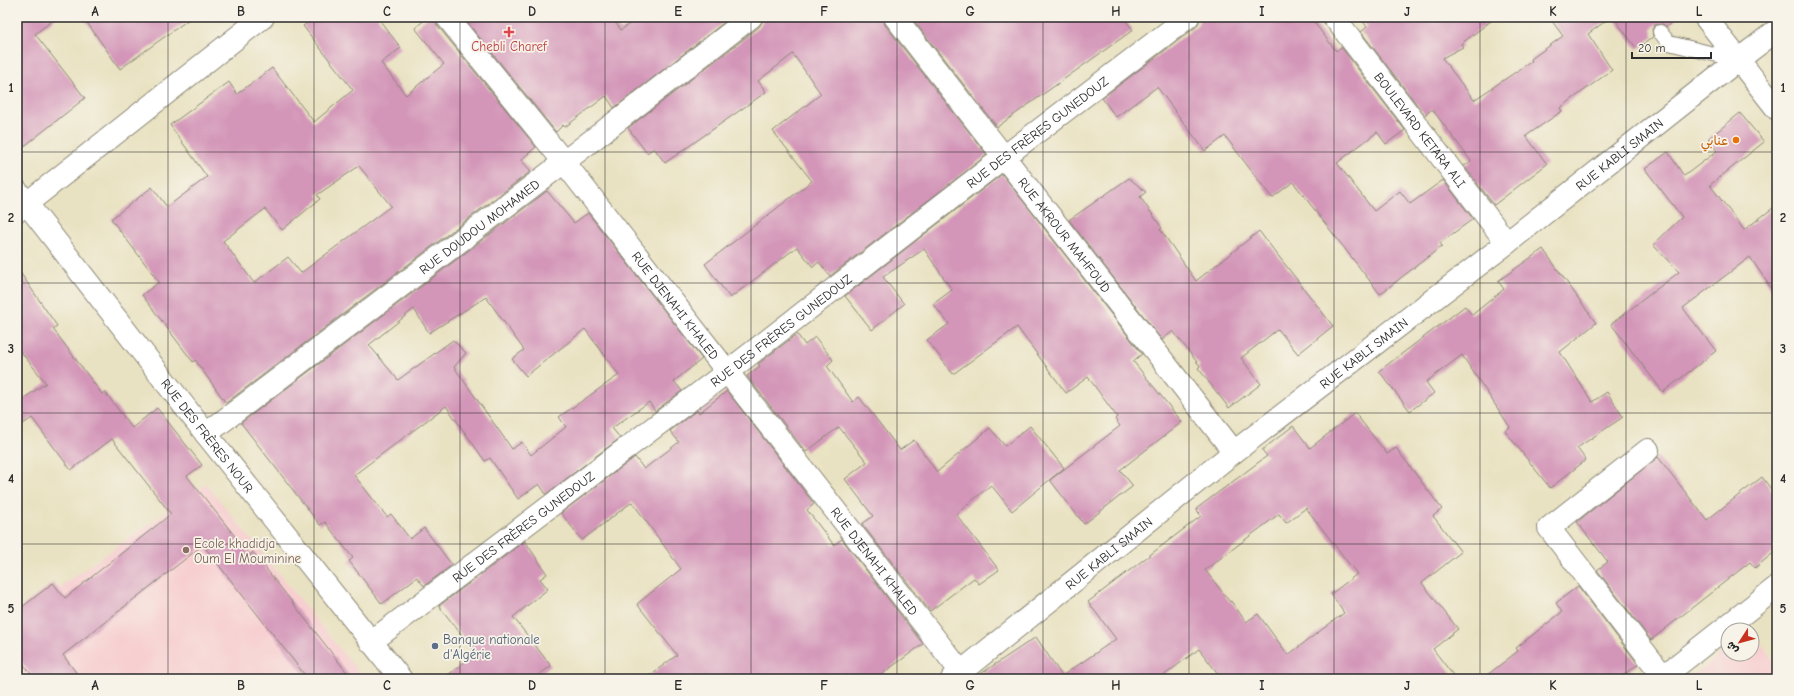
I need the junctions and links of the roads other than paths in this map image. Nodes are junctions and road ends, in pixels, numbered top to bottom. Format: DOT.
graph roads {
  1 [pos="263,17"];
  2 [pos="447,17"];
  3 [pos="751,17"];
  4 [pos="895,17"];
  5 [pos="1188,17"];
  6 [pos="1334,17"];
  7 [pos="1705,17"];
  8 [pos="1777,30"];
  9 [pos="1660,32"];
  10 [pos="1738,60"];
  11 [pos="1777,109"];
  12 [pos="1004,157"];
  13 [pos="564,162"];
  14 [pos="20,202"];
  15 [pos="1507,244"];
  16 [pos="727,372"];
  17 [pos="206,434"];
  18 [pos="1648,450"];
  19 [pos="1234,452"];
  20 [pos="1777,587"];
  21 [pos="372,642"];
  22 [pos="956,676"];
  23 [pos="1661,678"];
  24 [pos="401,679"];
  1 -- 14 [label="street"];
  2 -- 13 [label="street, RUE DJENAHI KHALED"];
  3 -- 13 [label="street, RUE DOUDOU MOHAMED"];
  4 -- 12 [label="street, RUE AKROUR MAHFOUD"];
  5 -- 12 [label="street, RUE DES FRÈRES GUNEDOUZ"];
  6 -- 15 [label="street, BOULEVARD KETARA ALI"];
  7 -- 10 [label="street"];
  8 -- 10 [label="street, RUE KABLI SMAIN"];
  9 -- 10 [label="lane"];
  10 -- 11 [label="street"];
  10 -- 15 [label="street, RUE KABLI SMAIN"];
  12 -- 16 [label="street, RUE DES FRÈRES GUNEDOUZ"];
  12 -- 19 [label="street, RUE AKROUR MAHFOUD"];
  13 -- 16 [label="street, RUE DJENAHI KHALED"];
  13 -- 17 [label="street, RUE DOUDOU MOHAMED"];
  14 -- 17 [label="street, RUE DES FRÈRES NOUR"];
  15 -- 19 [label="street, RUE KABLI SMAIN"];
  16 -- 21 [label="street, RUE DES FRÈRES GUNEDOUZ"];
  16 -- 22 [label="street, RUE DJENAHI KHALED"];
  17 -- 21 [label="street, RUE DES FRÈRES NOUR"];
  18 -- 23 [label="street"];
  19 -- 22 [label="street, RUE KABLI SMAIN"];
  20 -- 23 [label="street"];
  21 -- 24 [label="street, RUE DES FRÈRES NOUR"];
}
